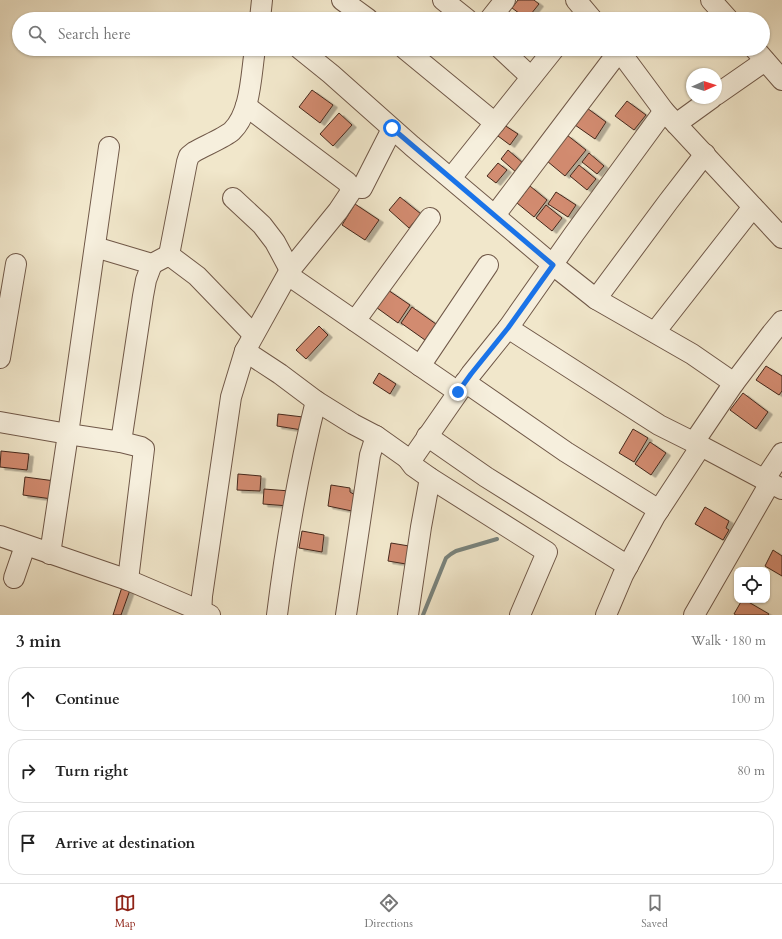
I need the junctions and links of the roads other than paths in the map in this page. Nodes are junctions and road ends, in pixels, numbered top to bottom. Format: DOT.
graph roads {
  1 [pos="342,0"];
  2 [pos="443,0"];
  3 [pos="505,0"];
  4 [pos="358,12"];
  5 [pos="458,12"];
  6 [pos="496,12"];
  7 [pos="254,56"];
  8 [pos="309,56"];
  9 [pos="414,56"];
  10 [pos="508,56"];
  11 [pos="548,56"];
  12 [pos="614,56"];
  13 [pos="624,56"];
  14 [pos="771,62"];
  15 [pos="531,77"];
  16 [pos="722,91"];
  17 [pos="699,104"];
  18 [pos="246,106"];
  19 [pos="670,117"];
  20 [pos="495,123"];
  21 [pos="392,128"];
  22 [pos="109,147"];
  23 [pos="705,154"];
  24 [pos="451,178"];
  25 [pos="350,187"];
  26 [pos="233,198"];
  27 [pos="753,207"];
  28 [pos="495,215"];
  29 [pos="430,218"];
  30 [pos="782,238"];
  31 [pos="95,247"];
  32 [pos="169,255"];
  33 [pos="16,264"];
  34 [pos="152,264"];
  35 [pos="553,265"];
  36 [pos="488,266"];
  37 [pos="289,273"];
  38 [pos="596,299"];
  39 [pos="782,321"];
  40 [pos="355,322"];
  41 [pos="508,328"];
  42 [pos="655,332"];
  43 [pos="249,342"];
  44 [pos="0,358"];
  45 [pos="420,366"];
  46 [pos="734,382"];
  47 [pos="461,387"];
  48 [pos="316,401"];
  49 [pos="0,422"];
  50 [pos="68,434"];
  51 [pos="376,436"];
  52 [pos="427,436"];
  53 [pos="121,442"];
  54 [pos="698,444"];
  55 [pos="782,453"];
  56 [pos="407,458"];
  57 [pos="430,478"];
  58 [pos="772,484"];
  59 [pos="659,510"];
  60 [pos="0,536"];
  61 [pos="25,546"];
  62 [pos="50,554"];
  63 [pos="628,566"];
  64 [pos="14,578"];
  65 [pos="128,580"];
  66 [pos="204,614"];
  67 [pos="277,615"];
  68 [pos="346,615"];
  69 [pos="408,615"];
  70 [pos="520,615"];
  71 [pos="606,615"];
  72 [pos="694,615"];
  1 -- 4 [label="street"];
  2 -- 5 [label="street"];
  3 -- 6 [label="street"];
  7 -- 18 [label="street"];
  8 -- 21 [label="street"];
  9 -- 20 [label="street"];
  10 -- 15 [label="street"];
  11 -- 15 [label="street"];
  12 -- 28 [label="street"];
  13 -- 19 [label="street"];
  14 -- 16 [label="street"];
  15 -- 20 [label="street"];
  17 -- 19 [label="street"];
  18 -- 25 [label="street"];
  18 -- 32 [label="street"];
  19 -- 23 [label="street"];
  19 -- 35 [label="street"];
  20 -- 24 [label="street"];
  21 -- 24 [label="street"];
  21 -- 25 [label="street"];
  22 -- 31 [label="street"];
  23 -- 27 [label="street"];
  23 -- 38 [label="street"];
  24 -- 28 [label="street"];
  25 -- 37 [label="street"];
  26 -- 37 [label="street"];
  27 -- 30 [label="street"];
  27 -- 42 [label="street"];
  28 -- 35 [label="street"];
  29 -- 40 [label="street"];
  31 -- 34 [label="street"];
  31 -- 50 [label="street"];
  32 -- 34 [label="street"];
  32 -- 43 [label="street"];
  33 -- 44 [label="street"];
  34 -- 53 [label="street"];
  35 -- 38 [label="street"];
  35 -- 41 [label="street"];
  36 -- 45 [label="street"];
  37 -- 40 [label="street"];
  37 -- 43 [label="street"];
  38 -- 42 [label="street"];
  39 -- 46 [label="street"];
  40 -- 45 [label="street"];
  41 -- 47 [label="street"];
  41 -- 54 [label="street"];
  42 -- 46 [label="street"];
  43 -- 48 [label="street"];
  43 -- 66 [label="street"];
  45 -- 47 [label="street"];
  46 -- 54 [label="street"];
  47 -- 52 [label="street"];
  47 -- 59 [label="street"];
  48 -- 51 [label="street"];
  48 -- 67 [label="street"];
  49 -- 50 [label="street"];
  50 -- 53 [label="street"];
  50 -- 62 [label="street"];
  51 -- 56 [label="street"];
  51 -- 68 [label="street"];
  52 -- 56 [label="street"];
  52 -- 63 [label="street"];
  53 -- 65 [label="street"];
  54 -- 58 [label="street"];
  54 -- 59 [label="street"];
  55 -- 58 [label="street"];
  56 -- 57 [label="street"];
  57 -- 69 [label="street"];
  57 -- 70 [label="street"];
  58 -- 72 [label="street"];
  59 -- 63 [label="street"];
  60 -- 61 [label="street"];
  61 -- 62 [label="street"];
  61 -- 64 [label="street"];
  62 -- 65 [label="street"];
  63 -- 71 [label="street"];
  65 -- 66 [label="street"];
}
